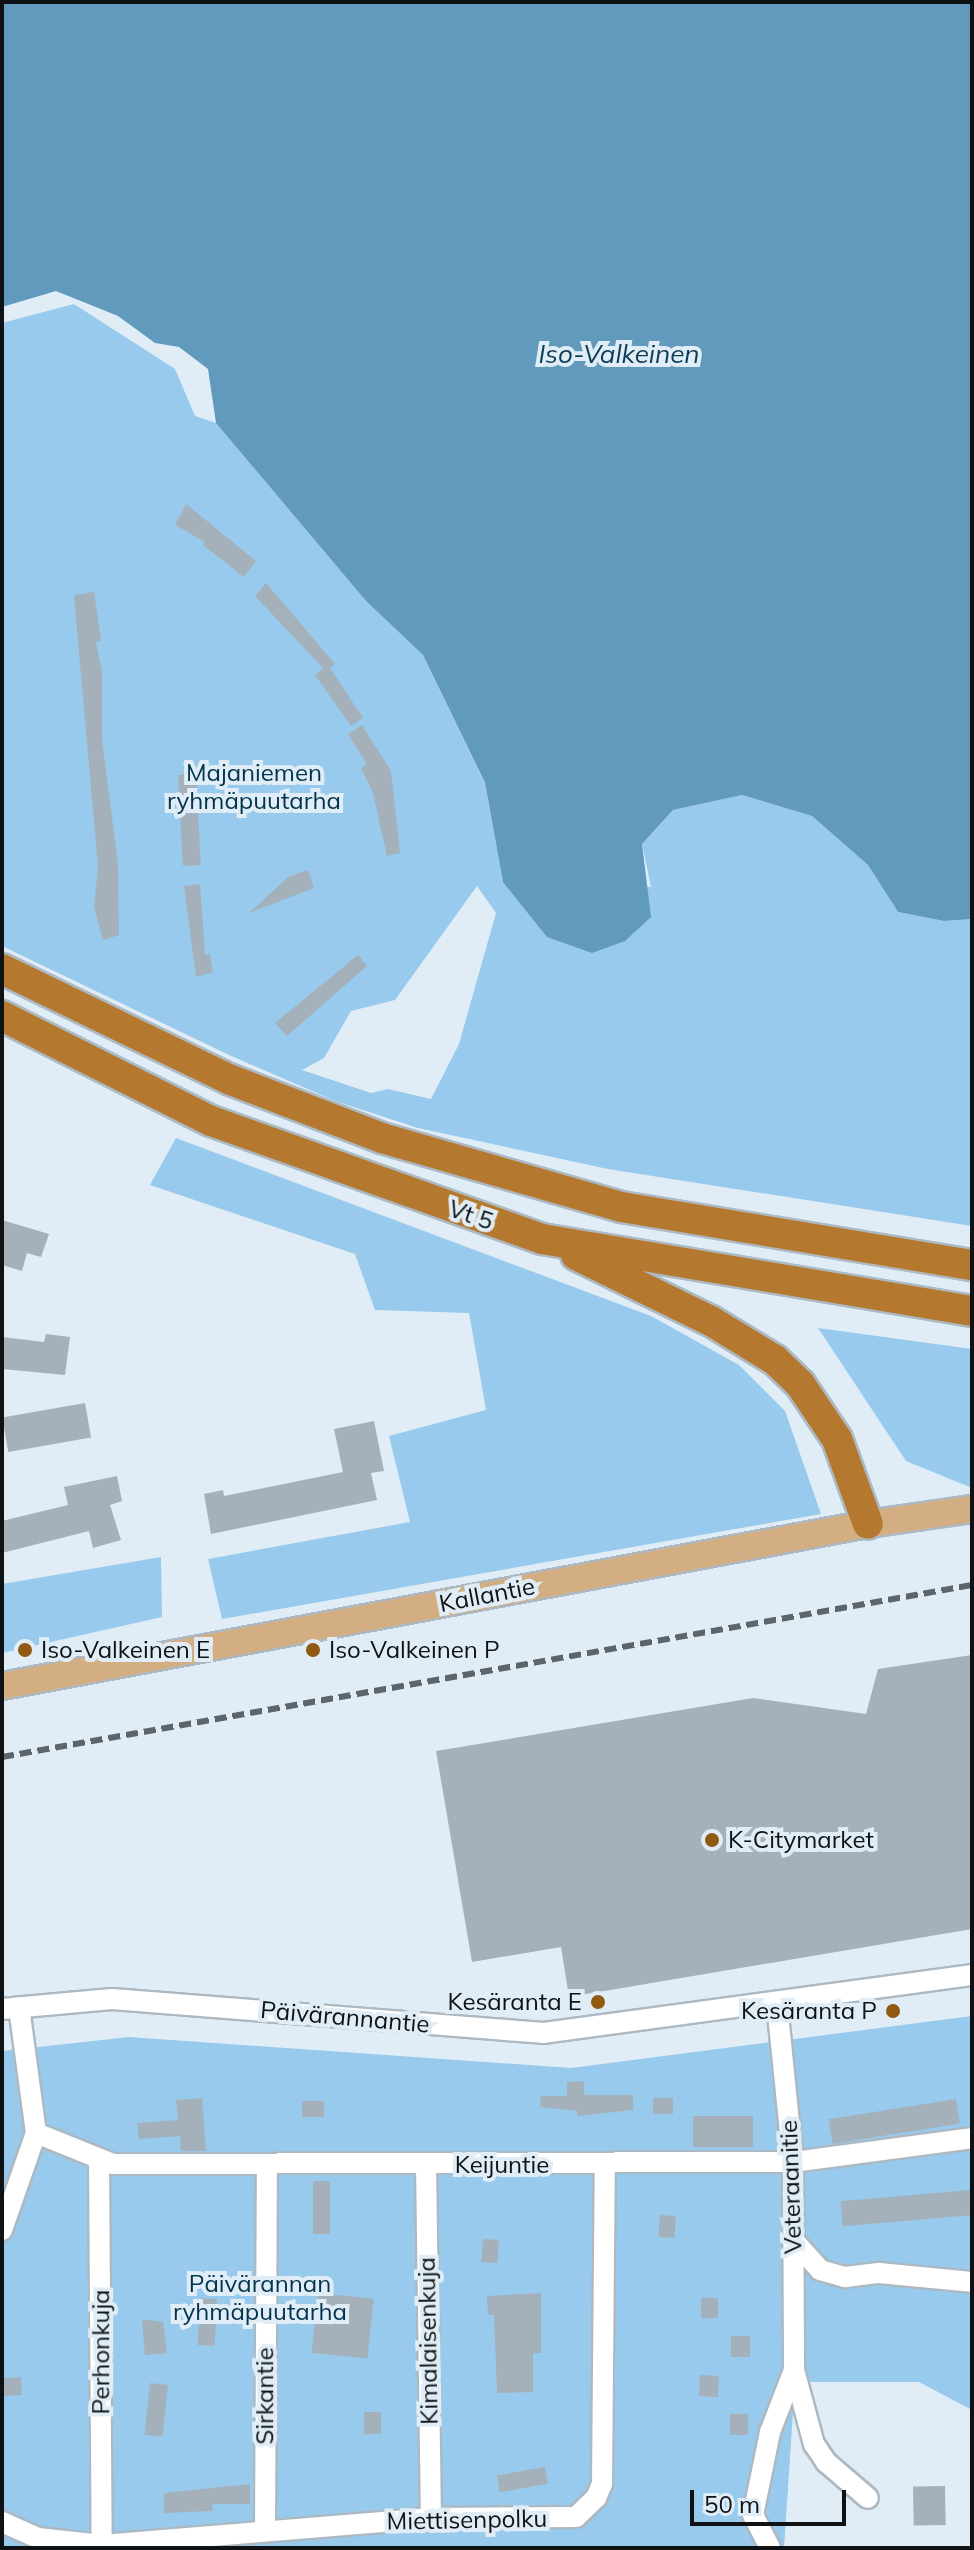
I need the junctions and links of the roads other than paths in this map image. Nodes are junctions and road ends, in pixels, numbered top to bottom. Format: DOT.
graph roads {
  1 [pos="2,969"];
  2 [pos="2,1016"];
  3 [pos="542,1239"];
  4 [pos="972,1265"];
  5 [pos="972,1311"];
  6 [pos="972,1509"];
  7 [pos="868,1524"];
  8 [pos="2,1686"];
  9 [pos="972,1975"];
  10 [pos="777,2004"];
  11 [pos="10,2008"];
  12 [pos="36,2133"];
  13 [pos="972,2138"];
  14 [pos="99,2159"];
  15 [pos="793,2162"];
  16 [pos="426,2164"];
  17 [pos="267,2165"];
  18 [pos="605,2165"];
  19 [pos="2,2229"];
  20 [pos="795,2242"];
  21 [pos="972,2282"];
  22 [pos="794,2370"];
  23 [pos="868,2498"];
  24 [pos="431,2518"];
  25 [pos="2,2522"];
  26 [pos="265,2531"];
  27 [pos="102,2545"];
  28 [pos="770,2548"];
  1 -- 4 [label="highway, Vt 5"];
  2 -- 3 [label="highway, Vt 5"];
  3 -- 5 [label="highway, Vt 5"];
  3 -- 7 [label="highway"];
  6 -- 7 [label="main road, Kallantie"];
  7 -- 8 [label="main road, Kallantie"];
  9 -- 10 [label="street, Päivärannantie"];
  10 -- 11 [label="street, Päivärannantie"];
  10 -- 15 [label="street, Veteraanitie"];
  11 -- 12 [label="street"];
  12 -- 14 [label="street, Keijuntie"];
  12 -- 19 [label="street"];
  13 -- 15 [label="street, Keijuntie"];
  14 -- 17 [label="street, Keijuntie"];
  14 -- 27 [label="street, Perhonkuja"];
  15 -- 18 [label="street, Keijuntie"];
  15 -- 20 [label="street, Veteraanitie"];
  16 -- 17 [label="street, Keijuntie"];
  16 -- 18 [label="street, Keijuntie"];
  16 -- 24 [label="street, Kimalaisenkuja"];
  17 -- 26 [label="street, Sirkantie"];
  18 -- 24 [label="street, Miettisenpolku"];
  20 -- 21 [label="street"];
  20 -- 22 [label="street, Veteraanitie"];
  22 -- 23 [label="street, Veteraanitie"];
  22 -- 28 [label="street, Veteraanitie"];
  24 -- 26 [label="street, Miettisenpolku"];
  25 -- 27 [label="street, Miettisenpolku"];
  26 -- 27 [label="street, Miettisenpolku"];
}
